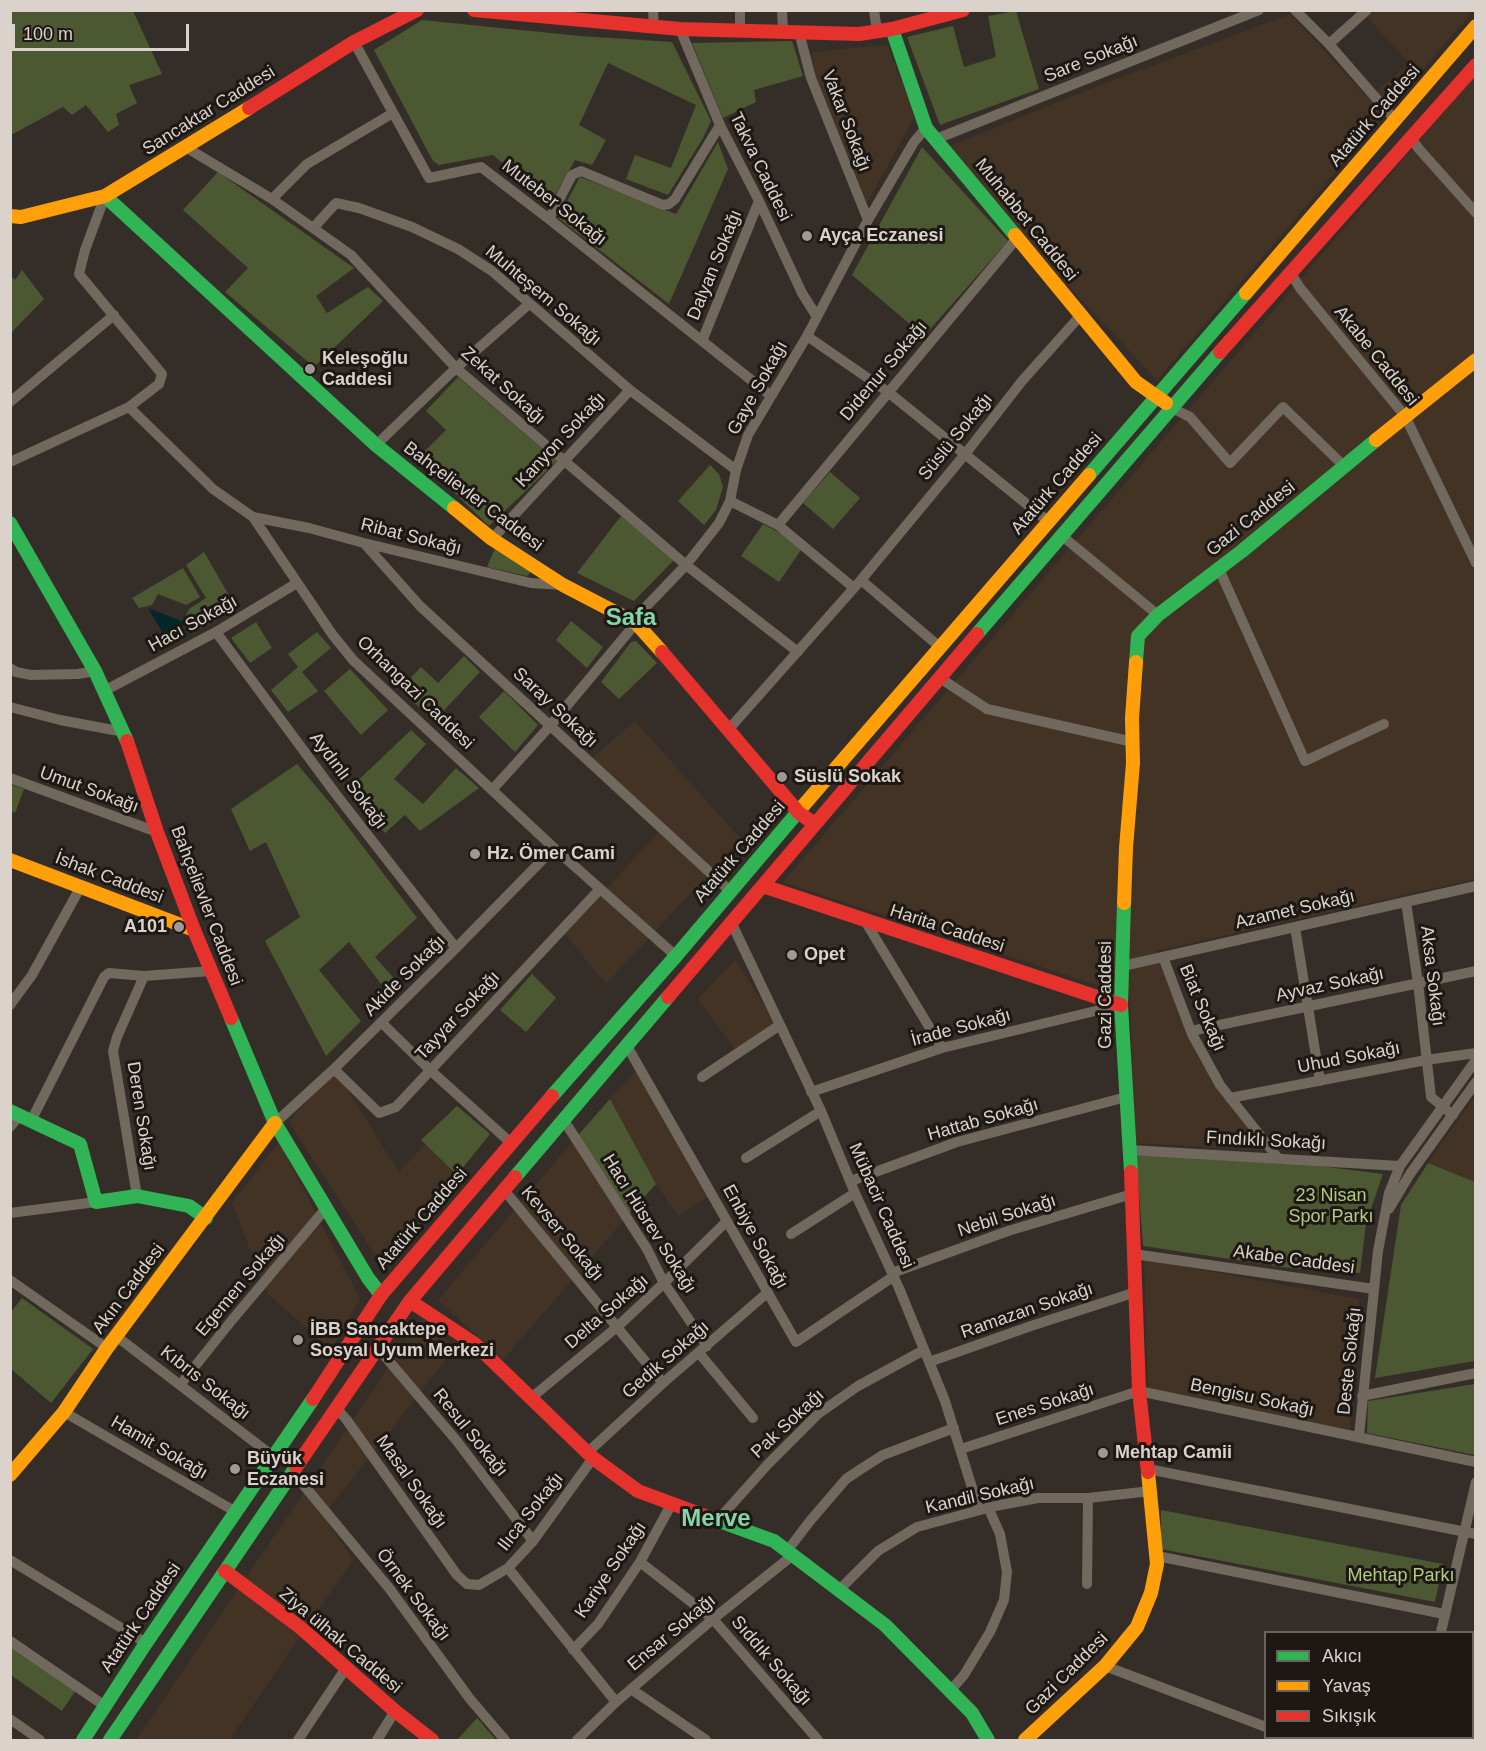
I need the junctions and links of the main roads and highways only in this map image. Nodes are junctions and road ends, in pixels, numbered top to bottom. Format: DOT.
graph roads {
  1 [pos="417,10"];
  2 [pos="474,10"];
  3 [pos="963,10"];
  4 [pos="481,11"];
  5 [pos="1476,26"];
  6 [pos="892,28"];
  7 [pos="1476,65"];
  8 [pos="105,195"];
  9 [pos="10,216"];
  10 [pos="1476,360"];
  11 [pos="1156,396"];
  12 [pos="1172,408"];
  13 [pos="10,523"];
  14 [pos="799,813"];
  15 [pos="815,824"];
  16 [pos="10,860"];
  17 [pos="763,886"];
  18 [pos="194,930"];
  19 [pos="1121,1005"];
  20 [pos="18,1119"];
  21 [pos="275,1123"];
  22 [pos="206,1218"];
  23 [pos="381,1295"];
  24 [pos="410,1301"];
  25 [pos="13,1467"];
  26 [pos="215,1563"];
  27 [pos="83,1740"];
  28 [pos="110,1740"];
  29 [pos="432,1740"];
  30 [pos="988,1740"];
  31 [pos="1025,1740"];
  1 -- 8 [label="main road, Sancaktar Caddesi"];
  2 -- 4 [label="main road"];
  3 -- 6 [label="main road"];
  4 -- 6 [label="main road"];
  5 -- 11 [label="main road, Atatürk Caddesi"];
  6 -- 11 [label="main road, Muhabbet Caddesi"];
  7 -- 12 [label="main road, Atatürk Caddesi"];
  8 -- 9 [label="main road, Sancaktar Caddesi"];
  8 -- 14 [label="main road, Bahçelievler Caddesi"];
  10 -- 19 [label="main road, Gazi Caddesi"];
  11 -- 12 [label="main road, Muhabbet Caddesi"];
  11 -- 14 [label="main road, Atatürk Caddesi"];
  12 -- 15 [label="main road, Atatürk Caddesi"];
  13 -- 18 [label="main road, Bahçelievler Caddesi"];
  14 -- 15 [label="main road, Bahçelievler Caddesi"];
  14 -- 23 [label="main road, Atatürk Caddesi"];
  15 -- 17 [label="main road, Atatürk Caddesi"];
  16 -- 18 [label="main road, İshak Caddesi"];
  17 -- 19 [label="main road, Harita Caddesi"];
  17 -- 24 [label="main road, Atatürk Caddesi"];
  18 -- 21 [label="main road, Bahçelievler Caddesi"];
  19 -- 31 [label="main road, Gazi Caddesi"];
  20 -- 22 [label="main road"];
  21 -- 22 [label="main road, Akın Caddesi"];
  21 -- 23 [label="main road, Bahçelievler Caddesi"];
  22 -- 25 [label="main road, Akın Caddesi"];
  23 -- 24 [label="main road"];
  23 -- 26 [label="main road, Atatürk Caddesi"];
  24 -- 26 [label="main road, Atatürk Caddesi"];
  24 -- 30 [label="main road"];
  26 -- 27 [label="main road, Atatürk Caddesi"];
  26 -- 28 [label="main road, Atatürk Caddesi"];
  26 -- 29 [label="main road, Ziya ülhak Caddesi"];
}
